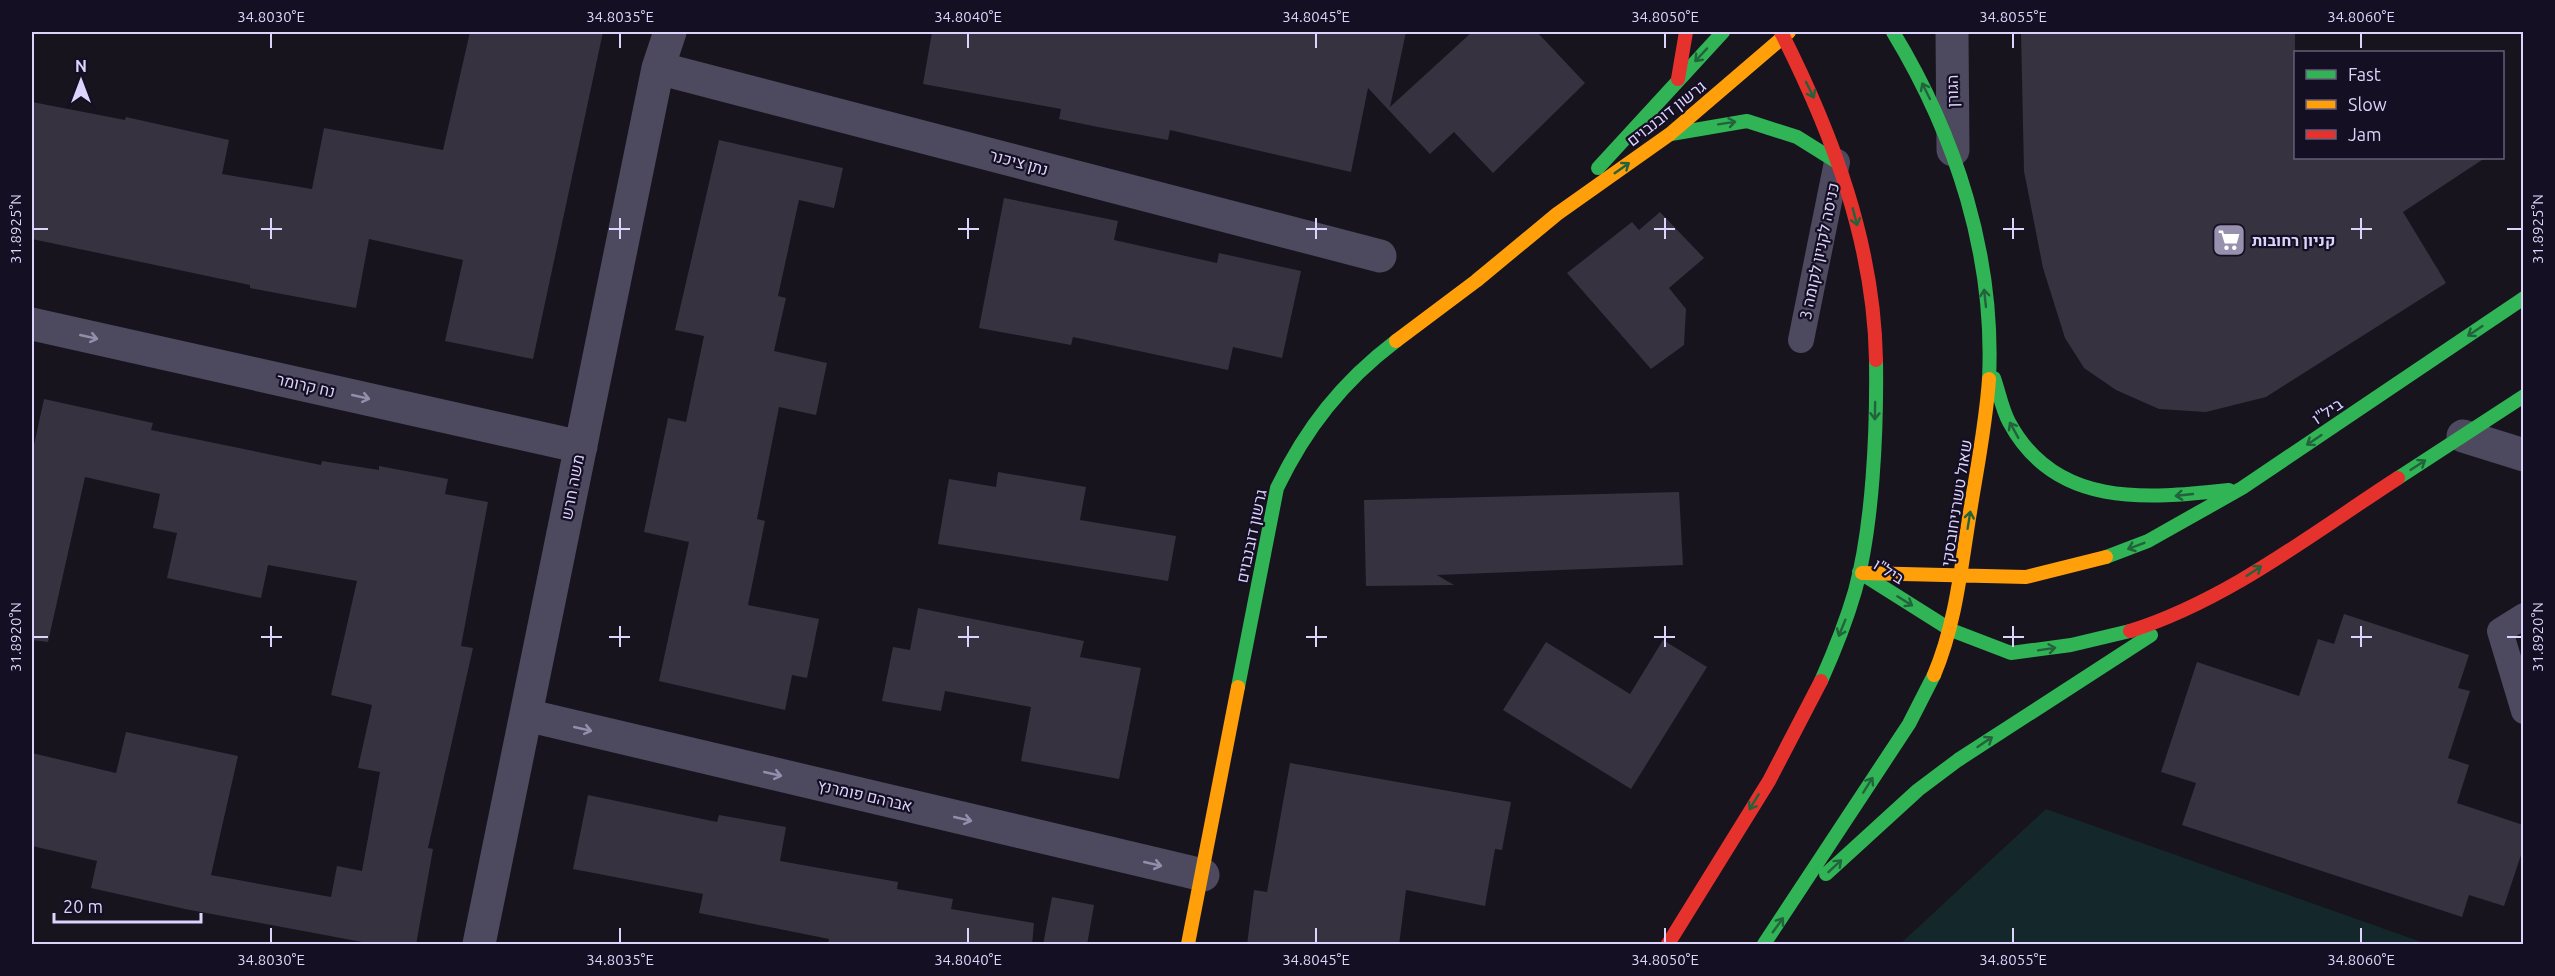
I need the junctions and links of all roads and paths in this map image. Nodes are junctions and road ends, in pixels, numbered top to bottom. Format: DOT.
graph roads {
  1 [pos="670,32"];
  2 [pos="1686,32"];
  3 [pos="1723,32"];
  4 [pos="1893,32"];
  5 [pos="1952,32"];
  6 [pos="1785,34"];
  7 [pos="658,68"];
  8 [pos="1678,79"];
  9 [pos="1670,134"];
  10 [pos="1953,150"];
  11 [pos="1838,162"];
  12 [pos="1557,214"];
  13 [pos="1380,256"];
  14 [pos="2523,298"];
  15 [pos="32,324"];
  16 [pos="1801,340"];
  17 [pos="1989,356"];
  18 [pos="2523,396"];
  19 [pos="2463,436"];
  20 [pos="581,447"];
  21 [pos="2523,455"];
  22 [pos="2242,488"];
  23 [pos="1859,572"];
  24 [pos="1961,577"];
  25 [pos="2204,601"];
  26 [pos="2523,616"];
  27 [pos="1951,630"];
  28 [pos="2523,711"];
  29 [pos="526,715"];
  30 [pos="1203,875"];
  31 [pos="1792,906"];
  32 [pos="479,945"];
  33 [pos="1188,945"];
  34 [pos="1668,945"];
  35 [pos="1764,945"];
  1 -- 7 [label="street, משה חרש"];
  2 -- 8 [label="street"];
  3 -- 8 [label="street, גרשון דובנבוים, one-way"];
  10 -- 4 [label="street, שאול טשרניחובסקי, one-way"];
  5 -- 10 [label="street, הגורן"];
  6 -- 9 [label="street, גרשון דובנבוים"];
  6 -- 11 [label="street, one-way"];
  7 -- 13 [label="street, נתן ציכנר"];
  7 -- 20 [label="street, משה חרש"];
  8 -- 12 [label="street, גרשון דובנבוים"];
  9 -- 11 [label="street, one-way"];
  12 -- 9 [label="street, גרשון דובנבוים, one-way"];
  17 -- 10 [label="street, שאול טשרניחובסקי, one-way"];
  11 -- 16 [label="lane, כניסה לקניון לקומה 3"];
  11 -- 23 [label="street, one-way"];
  12 -- 30 [label="street, גרשון דובנבוים"];
  14 -- 22 [label="street, ביל\"ו, one-way"];
  15 -- 20 [label="street, נח קרומר, one-way"];
  22 -- 17 [label="street, one-way"];
  24 -- 17 [label="street, שאול טשרניחובסקי, one-way"];
  18 -- 19 [label="street, ביל\"ו"];
  19 -- 21 [label="street"];
  25 -- 19 [label="street, ביל\"ו, one-way"];
  20 -- 29 [label="street, משה חרש"];
  22 -- 24 [label="street, ביל\"ו, one-way"];
  23 -- 24 [label="street, ביל\"ו"];
  23 -- 27 [label="street, ביל\"ו, one-way"];
  23 -- 34 [label="street, one-way"];
  24 -- 27 [label="street, שאול טשרניחובסקי"];
  27 -- 25 [label="street, ביל\"ו, one-way"];
  31 -- 25 [label="street, one-way"];
  26 -- 28 [label="lane"];
  31 -- 27 [label="street, שאול טשרניחובסקי, one-way"];
  29 -- 30 [label="street, אברהם פומרנץ, one-way"];
  29 -- 32 [label="street, משה חרש"];
  30 -- 33 [label="street, גרשון דובנבוים"];
  35 -- 31 [label="street, שאול טשרניחובסקי, one-way"];
}
